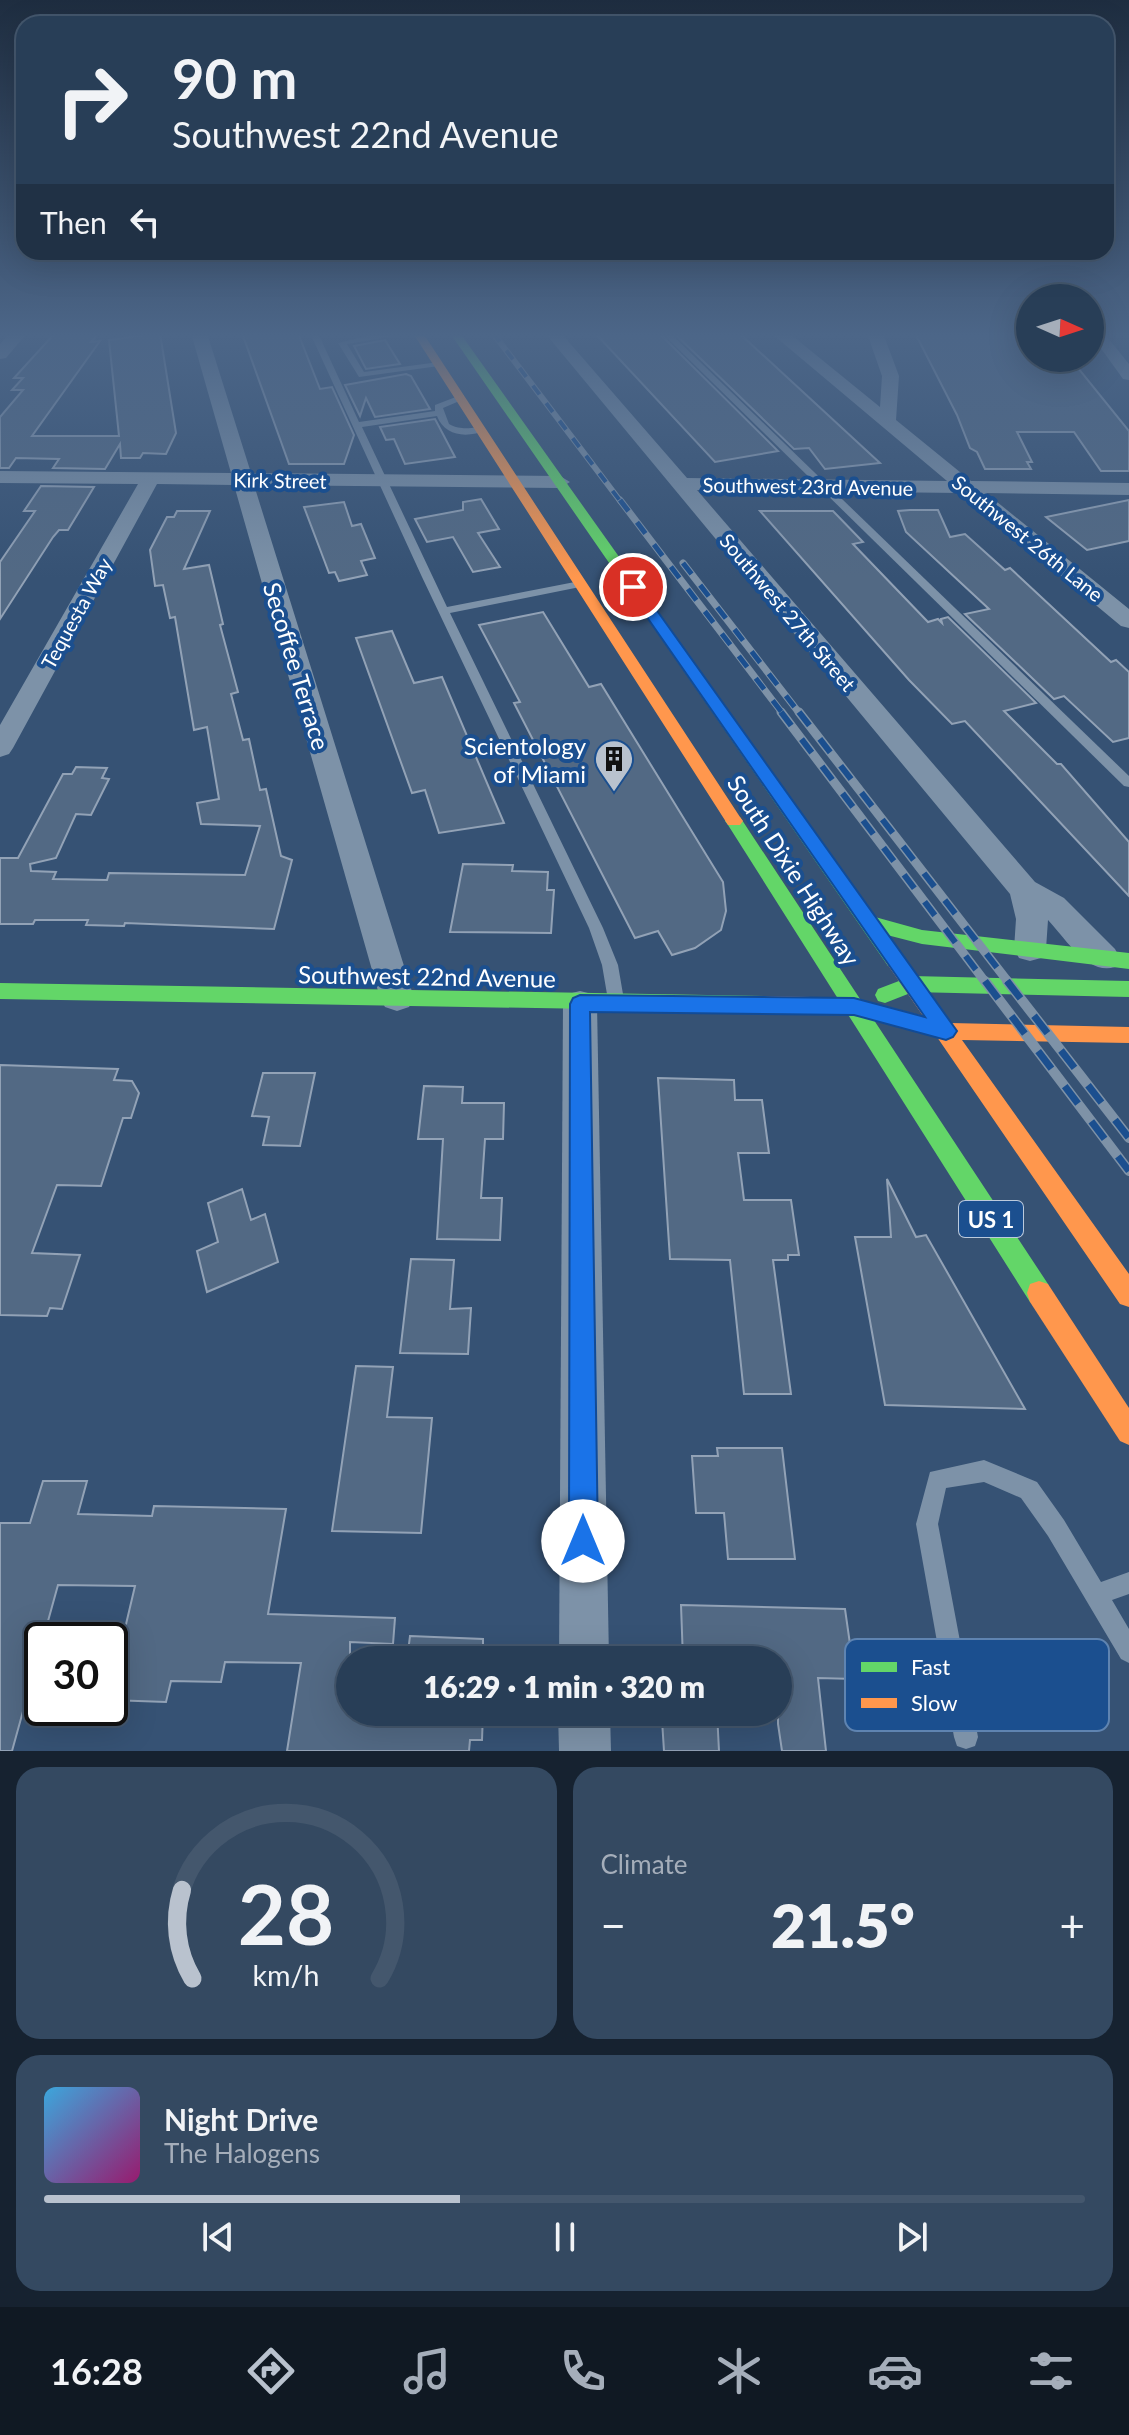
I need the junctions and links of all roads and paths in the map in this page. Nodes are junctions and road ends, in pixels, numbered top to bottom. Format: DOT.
graph roads {
  1 [pos="223,415"];
  2 [pos="351,415"];
  3 [pos="426,415"];
  4 [pos="439,415"];
  5 [pos="472,415"];
  6 [pos="513,415"];
  7 [pos="621,415"];
  8 [pos="750,415"];
  9 [pos="877,415"];
  10 [pos="887,415"];
  11 [pos="886,422"];
  12 [pos="356,425"];
  13 [pos="482,430"];
  14 [pos="0,477"];
  15 [pos="151,478"];
  16 [pos="241,479"];
  17 [pos="384,481"];
  18 [pos="515,482"];
  19 [pos="560,482"];
  20 [pos="679,484"];
  21 [pos="825,487"];
  22 [pos="968,488"];
  23 [pos="1129,489"];
  24 [pos="580,584"];
  25 [pos="444,611"];
  26 [pos="1129,621"];
  27 [pos="0,748"];
  28 [pos="1129,783"];
  29 [pos="1024,890"];
  30 [pos="869,923"];
  31 [pos="1030,949"];
  32 [pos="1116,960"];
  33 [pos="912,984"];
  34 [pos="1129,989"];
  35 [pos="0,991"];
  36 [pos="397,998"];
  37 [pos="580,1004"];
  38 [pos="616,1004"];
  39 [pos="854,1006"];
  40 [pos="946,1031"];
  41 [pos="1129,1035"];
  42 [pos="1129,1295"];
  43 [pos="1129,1432"];
  44 [pos="1129,1583"];
  45 [pos="1095,1595"];
  46 [pos="948,1639"];
  47 [pos="584,1646"];
  48 [pos="1129,1651"];
  49 [pos="584,1726"];
  50 [pos="965,1731"];
  51 [pos="966,1737"];
  52 [pos="585,1751"];
  1 -- 16 [label="street, Secoffee Terrace"];
  2 -- 12 [label="lane"];
  3 -- 12 [label="lane"];
  4 -- 13 [label="lane"];
  5 -- 13 [label="main road, South Dixie Highway / US 1"];
  6 -- 19 [label="main road, South Dixie Highway / US 1"];
  7 -- 20 [label="street, Southwest 27th Street"];
  8 -- 21 [label="lane"];
  9 -- 11 [label="street, Southwest 26th Lane"];
  10 -- 11 [label="street"];
  11 -- 22 [label="street, Southwest 26th Lane"];
  12 -- 17 [label="lane"];
  13 -- 18 [label="main road, South Dixie Highway / US 1"];
  14 -- 15 [label="street, Kirk Street"];
  15 -- 16 [label="street, Kirk Street"];
  15 -- 27 [label="street, Tequesta Way"];
  16 -- 17 [label="street, Kirk Street"];
  16 -- 36 [label="street, Secoffee Terrace"];
  17 -- 18 [label="street, Kirk Street"];
  17 -- 25 [label="lane"];
  18 -- 19 [label="street, Kirk Street"];
  18 -- 24 [label="main road, South Dixie Highway / US 1"];
  19 -- 30 [label="main road, South Dixie Highway / US 1"];
  20 -- 21 [label="street, Southwest 23rd Avenue"];
  20 -- 29 [label="street, Southwest 27th Street"];
  21 -- 22 [label="street, Southwest 23rd Avenue"];
  21 -- 28 [label="lane"];
  22 -- 23 [label="street, Southwest 23rd Avenue"];
  22 -- 26 [label="street, Southwest 26th Lane"];
  24 -- 25 [label="lane"];
  24 -- 39 [label="main road, South Dixie Highway / US 1"];
  25 -- 38 [label="lane"];
  29 -- 31 [label="street, Southwest 27th Street"];
  29 -- 32 [label="street, Southwest 27th Street"];
  30 -- 31 [label="main road"];
  30 -- 33 [label="main road, South Dixie Highway / US 1"];
  31 -- 32 [label="main road"];
  33 -- 34 [label="main road, Southwest 22nd Avenue"];
  33 -- 39 [label="main road, Southwest 22nd Avenue"];
  33 -- 40 [label="main road, South Dixie Highway / US 1"];
  35 -- 36 [label="main road, Southwest 22nd Avenue"];
  36 -- 37 [label="main road, Southwest 22nd Avenue"];
  37 -- 38 [label="main road, Southwest 22nd Avenue"];
  37 -- 47 [label="street"];
  38 -- 39 [label="main road, Southwest 22nd Avenue"];
  39 -- 40 [label="main road, Southwest 22nd Avenue"];
  39 -- 43 [label="main road, South Dixie Highway / US 1"];
  40 -- 41 [label="main road, Southwest 22nd Avenue"];
  40 -- 42 [label="main road, South Dixie Highway / US 1"];
  44 -- 45 [label="lane"];
  45 -- 46 [label="lane"];
  45 -- 48 [label="lane"];
  49 -- 52 [label="street"];
  50 -- 51 [label="lane"];
}
